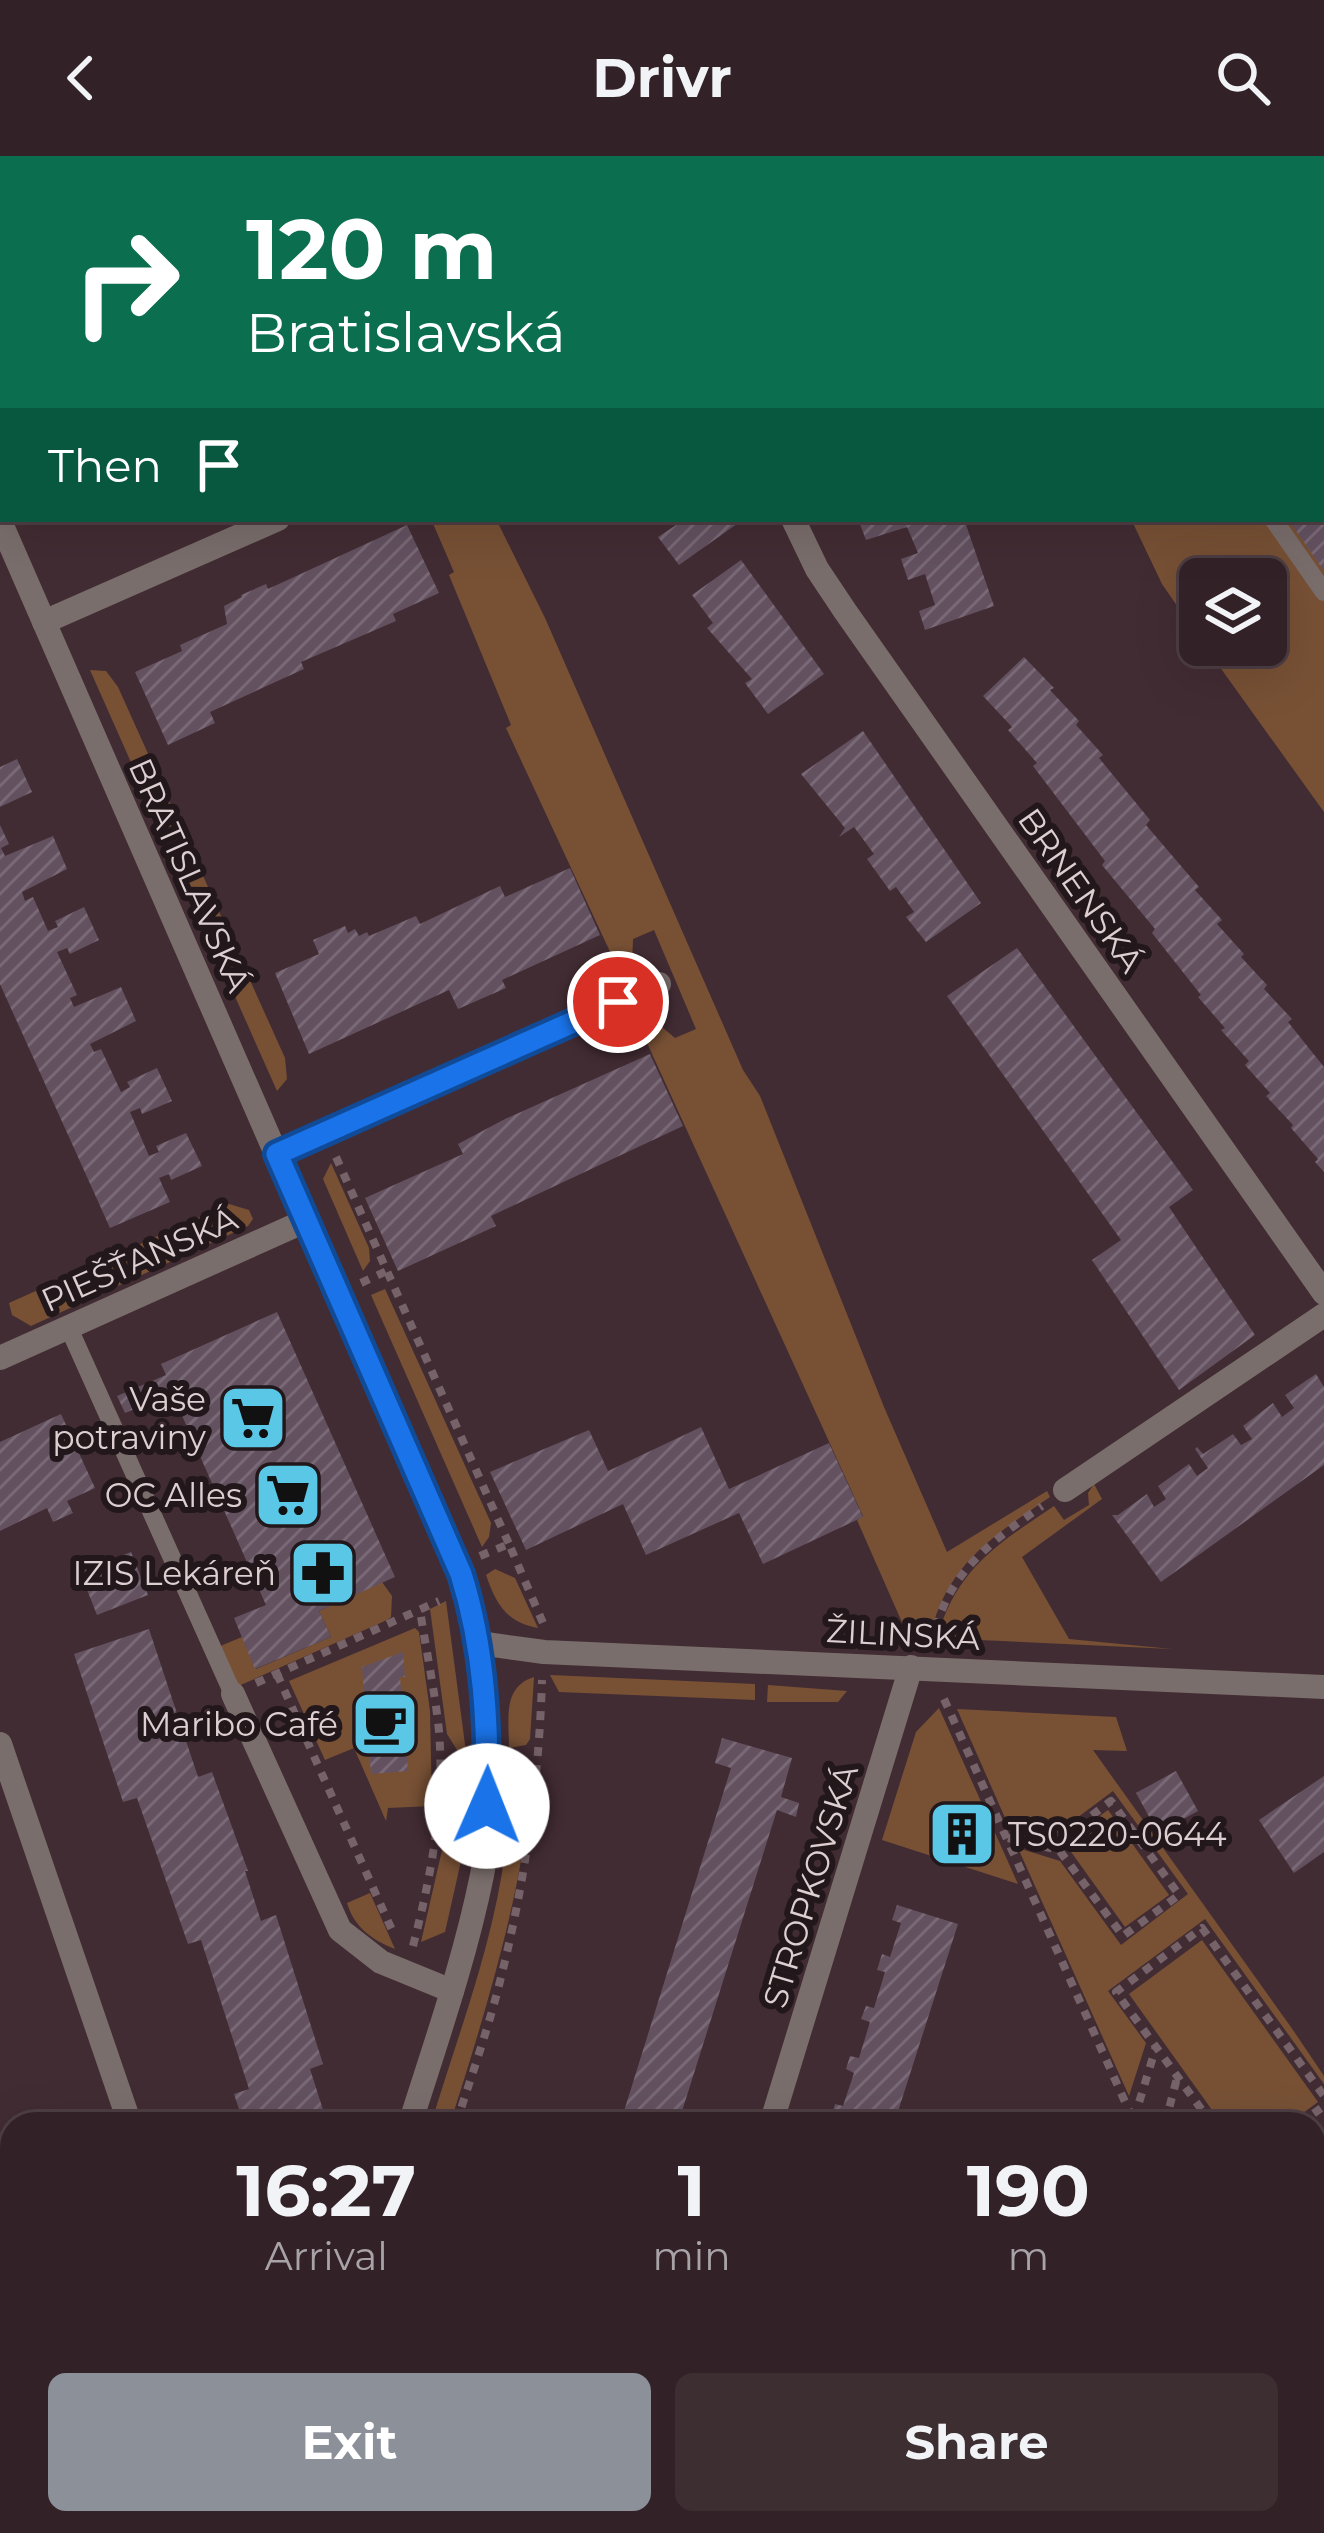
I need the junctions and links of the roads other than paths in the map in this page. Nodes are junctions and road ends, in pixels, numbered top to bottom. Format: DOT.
graph roads {
  1 [pos="0,522"];
  2 [pos="271,522"];
  3 [pos="795,522"];
  4 [pos="1276,522"];
  5 [pos="1324,592"];
  6 [pos="44,622"];
  7 [pos="659,984"];
  8 [pos="277,1154"];
  9 [pos="305,1221"];
  10 [pos="1324,1293"];
  11 [pos="1324,1315"];
  12 [pos="68,1326"];
  13 [pos="0,1358"];
  14 [pos="1065,1490"];
  15 [pos="479,1643"];
  16 [pos="921,1668"];
  17 [pos="1324,1687"];
  18 [pos="232,1694"];
  19 [pos="0,1744"];
  20 [pos="452,1991"];
  21 [pos="126,2112"];
  22 [pos="414,2112"];
  23 [pos="775,2112"];
  1 -- 6 [label="street, BRATISLAVSKÁ"];
  2 -- 6 [label="street"];
  3 -- 10 [label="street, BRNENSKÁ"];
  4 -- 5 [label="lane"];
  6 -- 8 [label="street, BRATISLAVSKÁ"];
  7 -- 8 [label="street"];
  8 -- 9 [label="street, BRATISLAVSKÁ"];
  9 -- 12 [label="street, PIEŠŤANSKÁ"];
  9 -- 15 [label="street, BRATISLAVSKÁ"];
  11 -- 14 [label="street"];
  12 -- 13 [label="street, PIEŠŤANSKÁ"];
  12 -- 18 [label="lane"];
  15 -- 16 [label="street, ŽILINSKÁ"];
  15 -- 20 [label="street, BRATISLAVSKÁ"];
  16 -- 17 [label="street, ŽILINSKÁ"];
  16 -- 23 [label="street, STROPKOVSKÁ"];
  18 -- 20 [label="street"];
  19 -- 21 [label="street"];
  20 -- 22 [label="street, BRATISLAVSKÁ"];
}
